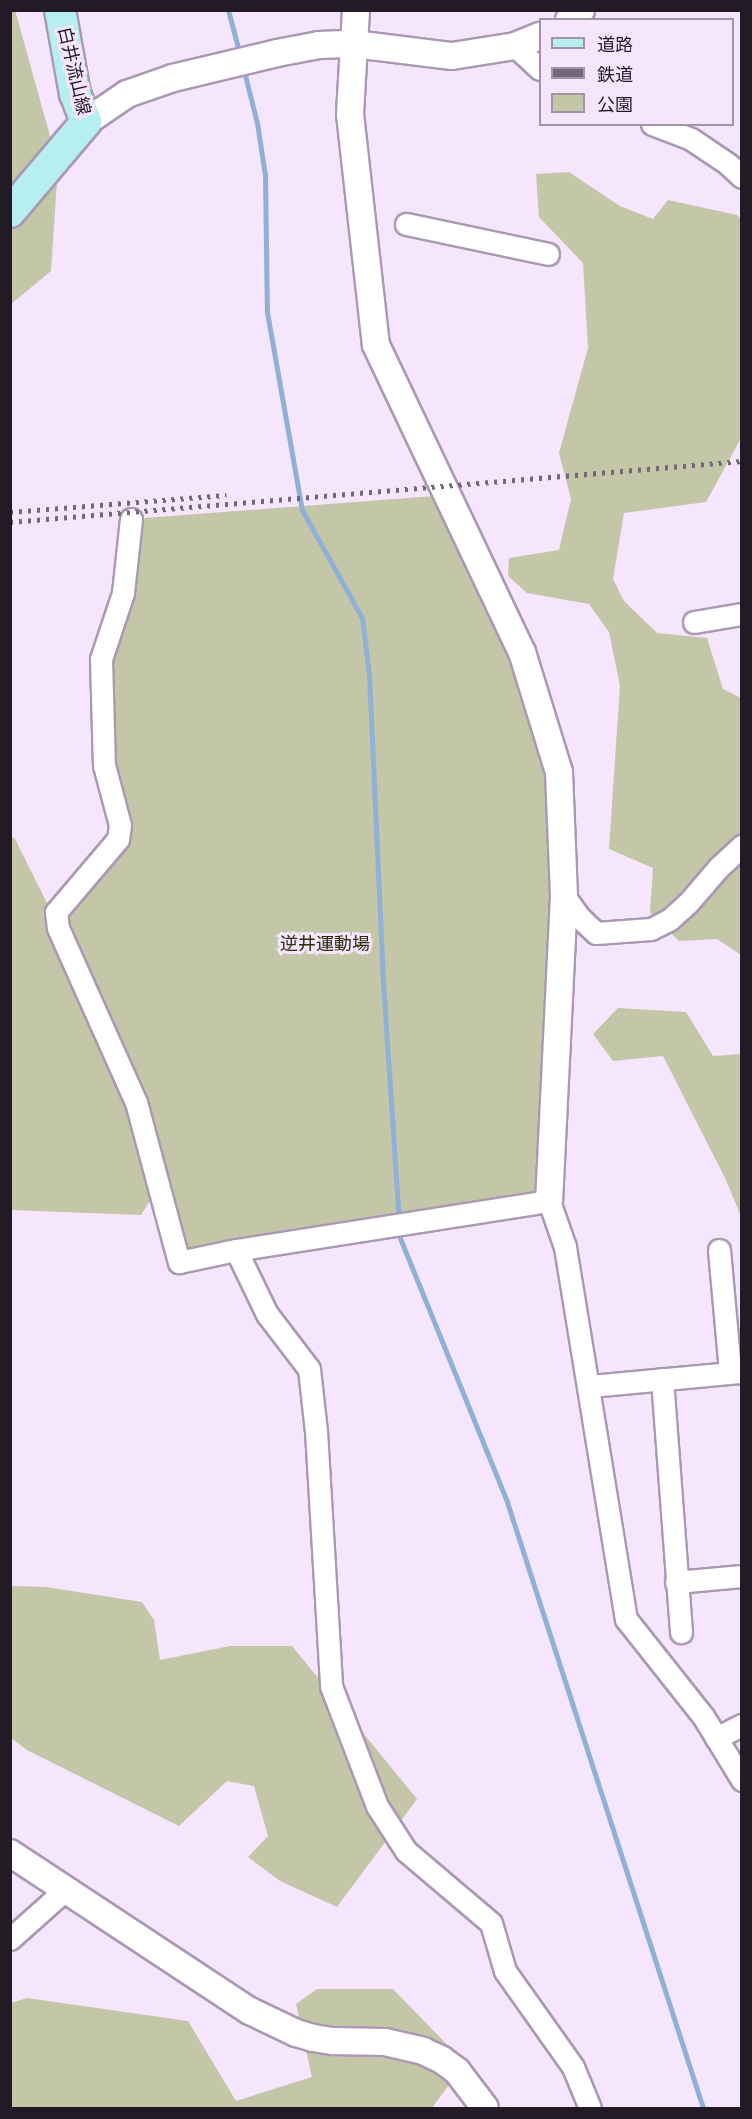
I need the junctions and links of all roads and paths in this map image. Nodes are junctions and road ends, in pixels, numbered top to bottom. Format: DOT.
graph roads {
  1 [pos="60,10"];
  2 [pos="356,10"];
  3 [pos="539,36"];
  4 [pos="354,44"];
  5 [pos="515,46"];
  6 [pos="539,68"];
  7 [pos="86,122"];
  8 [pos="657,126"];
  9 [pos="741,177"];
  10 [pos="10,212"];
  11 [pos="406,224"];
  12 [pos="548,254"];
  13 [pos="131,519"];
  14 [pos="741,615"];
  15 [pos="694,622"];
  16 [pos="741,846"];
  17 [pos="564,896"];
  18 [pos="549,1200"];
  19 [pos="236,1250"];
  20 [pos="719,1250"];
  21 [pos="736,1372"];
  22 [pos="662,1379"];
  23 [pos="590,1386"];
  24 [pos="741,1576"];
  25 [pos="676,1582"];
  26 [pos="681,1632"];
  27 [pos="741,1725"];
  28 [pos="716,1738"];
  29 [pos="741,1780"];
  30 [pos="10,1853"];
  31 [pos="65,1890"];
  32 [pos="10,1939"];
  33 [pos="485,2109"];
  34 [pos="590,2109"];
  1 -- 7 [label="main road, 白井流山線"];
  2 -- 4 [label="street"];
  3 -- 5 [label="street"];
  4 -- 5 [label="street"];
  4 -- 7 [label="street"];
  4 -- 17 [label="street"];
  5 -- 6 [label="street"];
  7 -- 10 [label="main road, 白井流山線"];
  8 -- 9 [label="street"];
  11 -- 12 [label="street"];
  13 -- 19 [label="street"];
  14 -- 15 [label="street"];
  16 -- 17 [label="street"];
  17 -- 18 [label="street"];
  18 -- 19 [label="street"];
  18 -- 23 [label="street"];
  19 -- 34 [label="street"];
  20 -- 21 [label="street"];
  21 -- 22 [label="street"];
  22 -- 23 [label="street"];
  22 -- 25 [label="street"];
  23 -- 28 [label="street"];
  24 -- 25 [label="street"];
  25 -- 26 [label="street"];
  27 -- 28 [label="street"];
  28 -- 29 [label="street"];
  30 -- 31 [label="street"];
  31 -- 32 [label="street"];
  31 -- 33 [label="street"];
}
